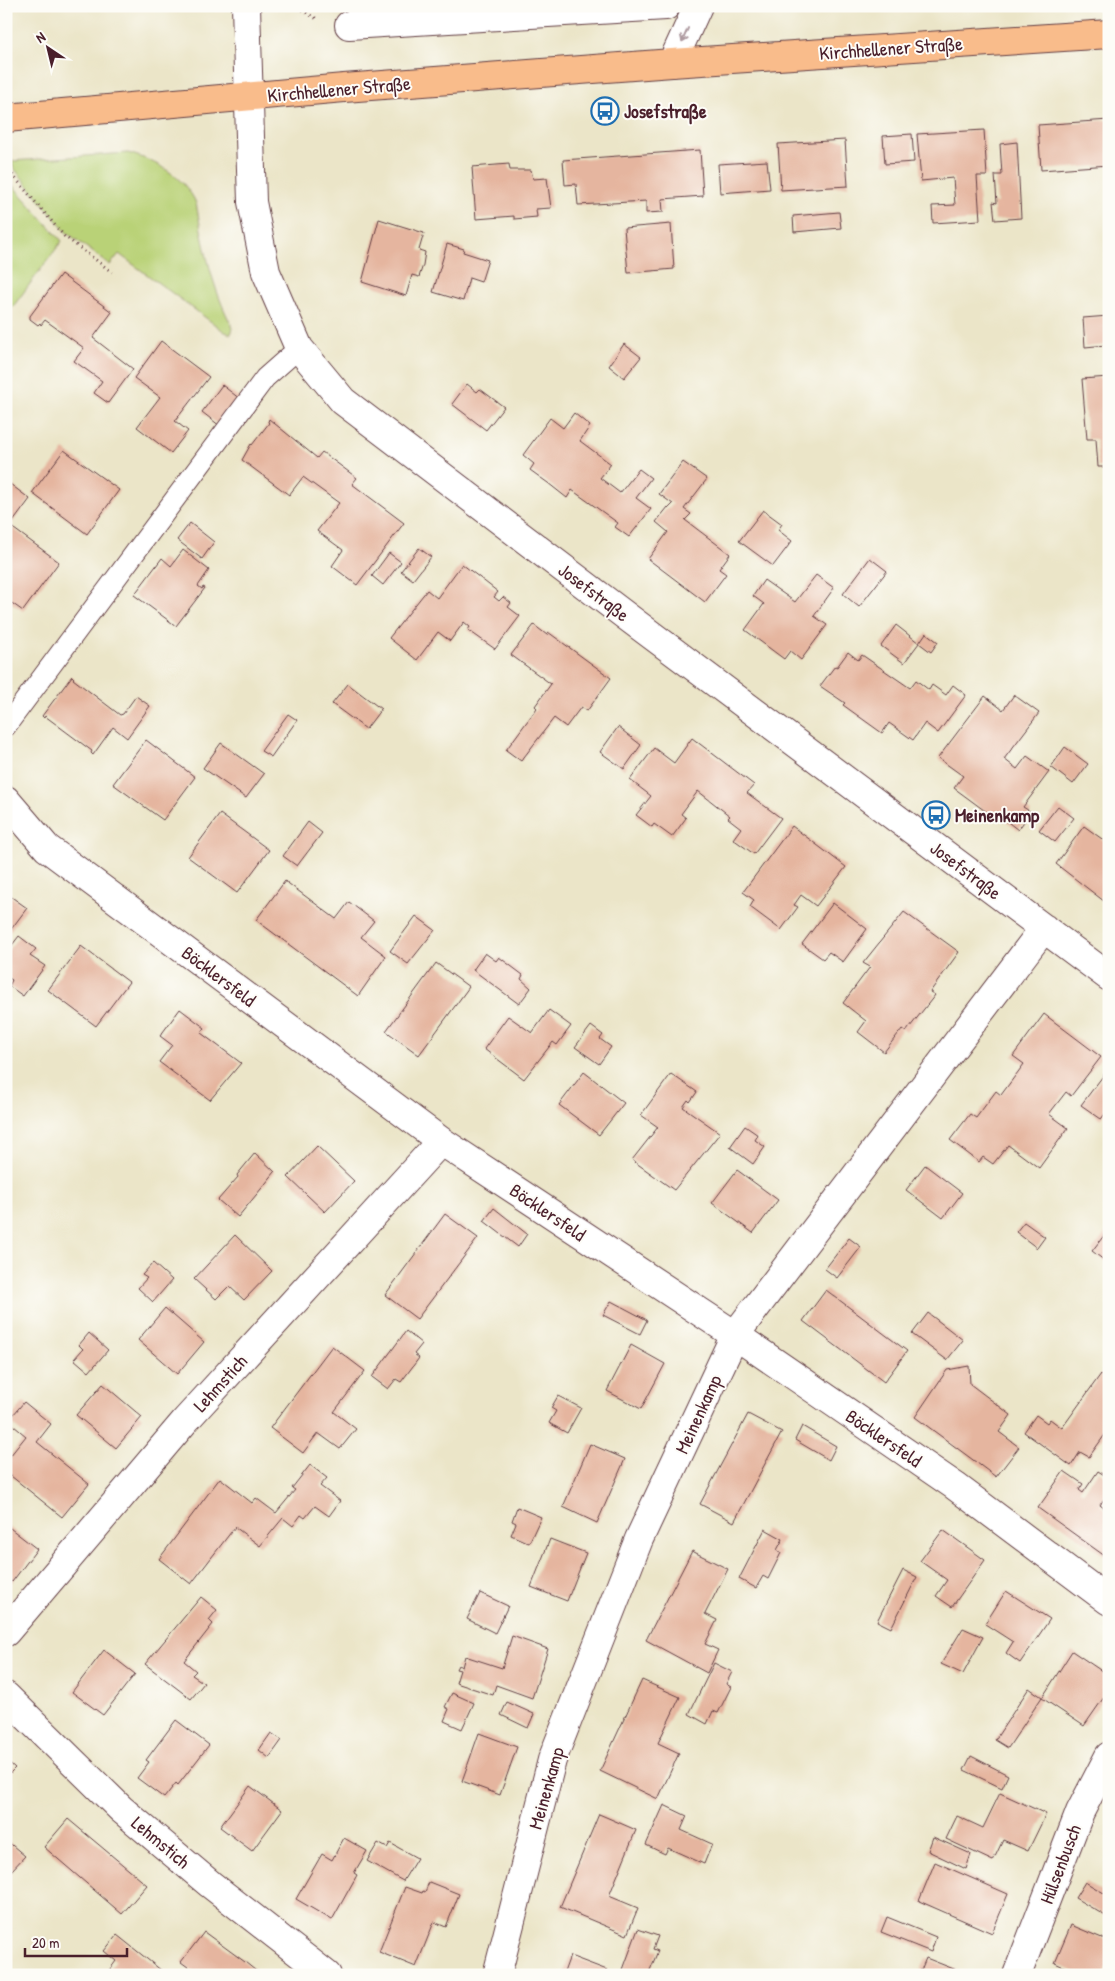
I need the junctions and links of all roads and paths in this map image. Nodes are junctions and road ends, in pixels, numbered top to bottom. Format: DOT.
graph roads {
  1 [pos="246,6"];
  2 [pos="666,6"];
  3 [pos="698,6"];
  4 [pos="349,25"];
  5 [pos="1109,34"];
  6 [pos="672,63"];
  7 [pos="248,97"];
  8 [pos="6,118"];
  9 [pos="6,167"];
  10 [pos="112,272"];
  11 [pos="299,348"];
  12 [pos="6,726"];
  13 [pos="6,800"];
  14 [pos="1044,928"];
  15 [pos="1109,977"];
  16 [pos="441,1141"];
  17 [pos="735,1335"];
  18 [pos="1109,1601"];
  19 [pos="6,1632"];
  20 [pos="6,1696"];
  21 [pos="1109,1756"];
  22 [pos="328,1975"];
  23 [pos="497,1975"];
  24 [pos="1017,1975"];
  1 -- 7 [label="street, Josefstraße"];
  2 -- 4 [label="street"];
  3 -- 6 [label="street, one-way"];
  5 -- 6 [label="main road, Kirchhellener Straße"];
  6 -- 7 [label="main road, Kirchhellener Straße"];
  7 -- 8 [label="main road, Kirchhellener Straße"];
  7 -- 11 [label="street, Josefstraße"];
  9 -- 10 [label="path"];
  11 -- 12 [label="lane"];
  11 -- 14 [label="street, Josefstraße"];
  13 -- 16 [label="street, Böcklersfeld"];
  14 -- 15 [label="street, Josefstraße"];
  14 -- 17 [label="street, Meinenkamp"];
  16 -- 17 [label="street, Böcklersfeld"];
  16 -- 19 [label="street, Lehmstich"];
  17 -- 18 [label="street, Böcklersfeld"];
  17 -- 23 [label="street, Meinenkamp"];
  20 -- 22 [label="street, Lehmstich"];
  21 -- 24 [label="street, Hülsenbusch"];
}
